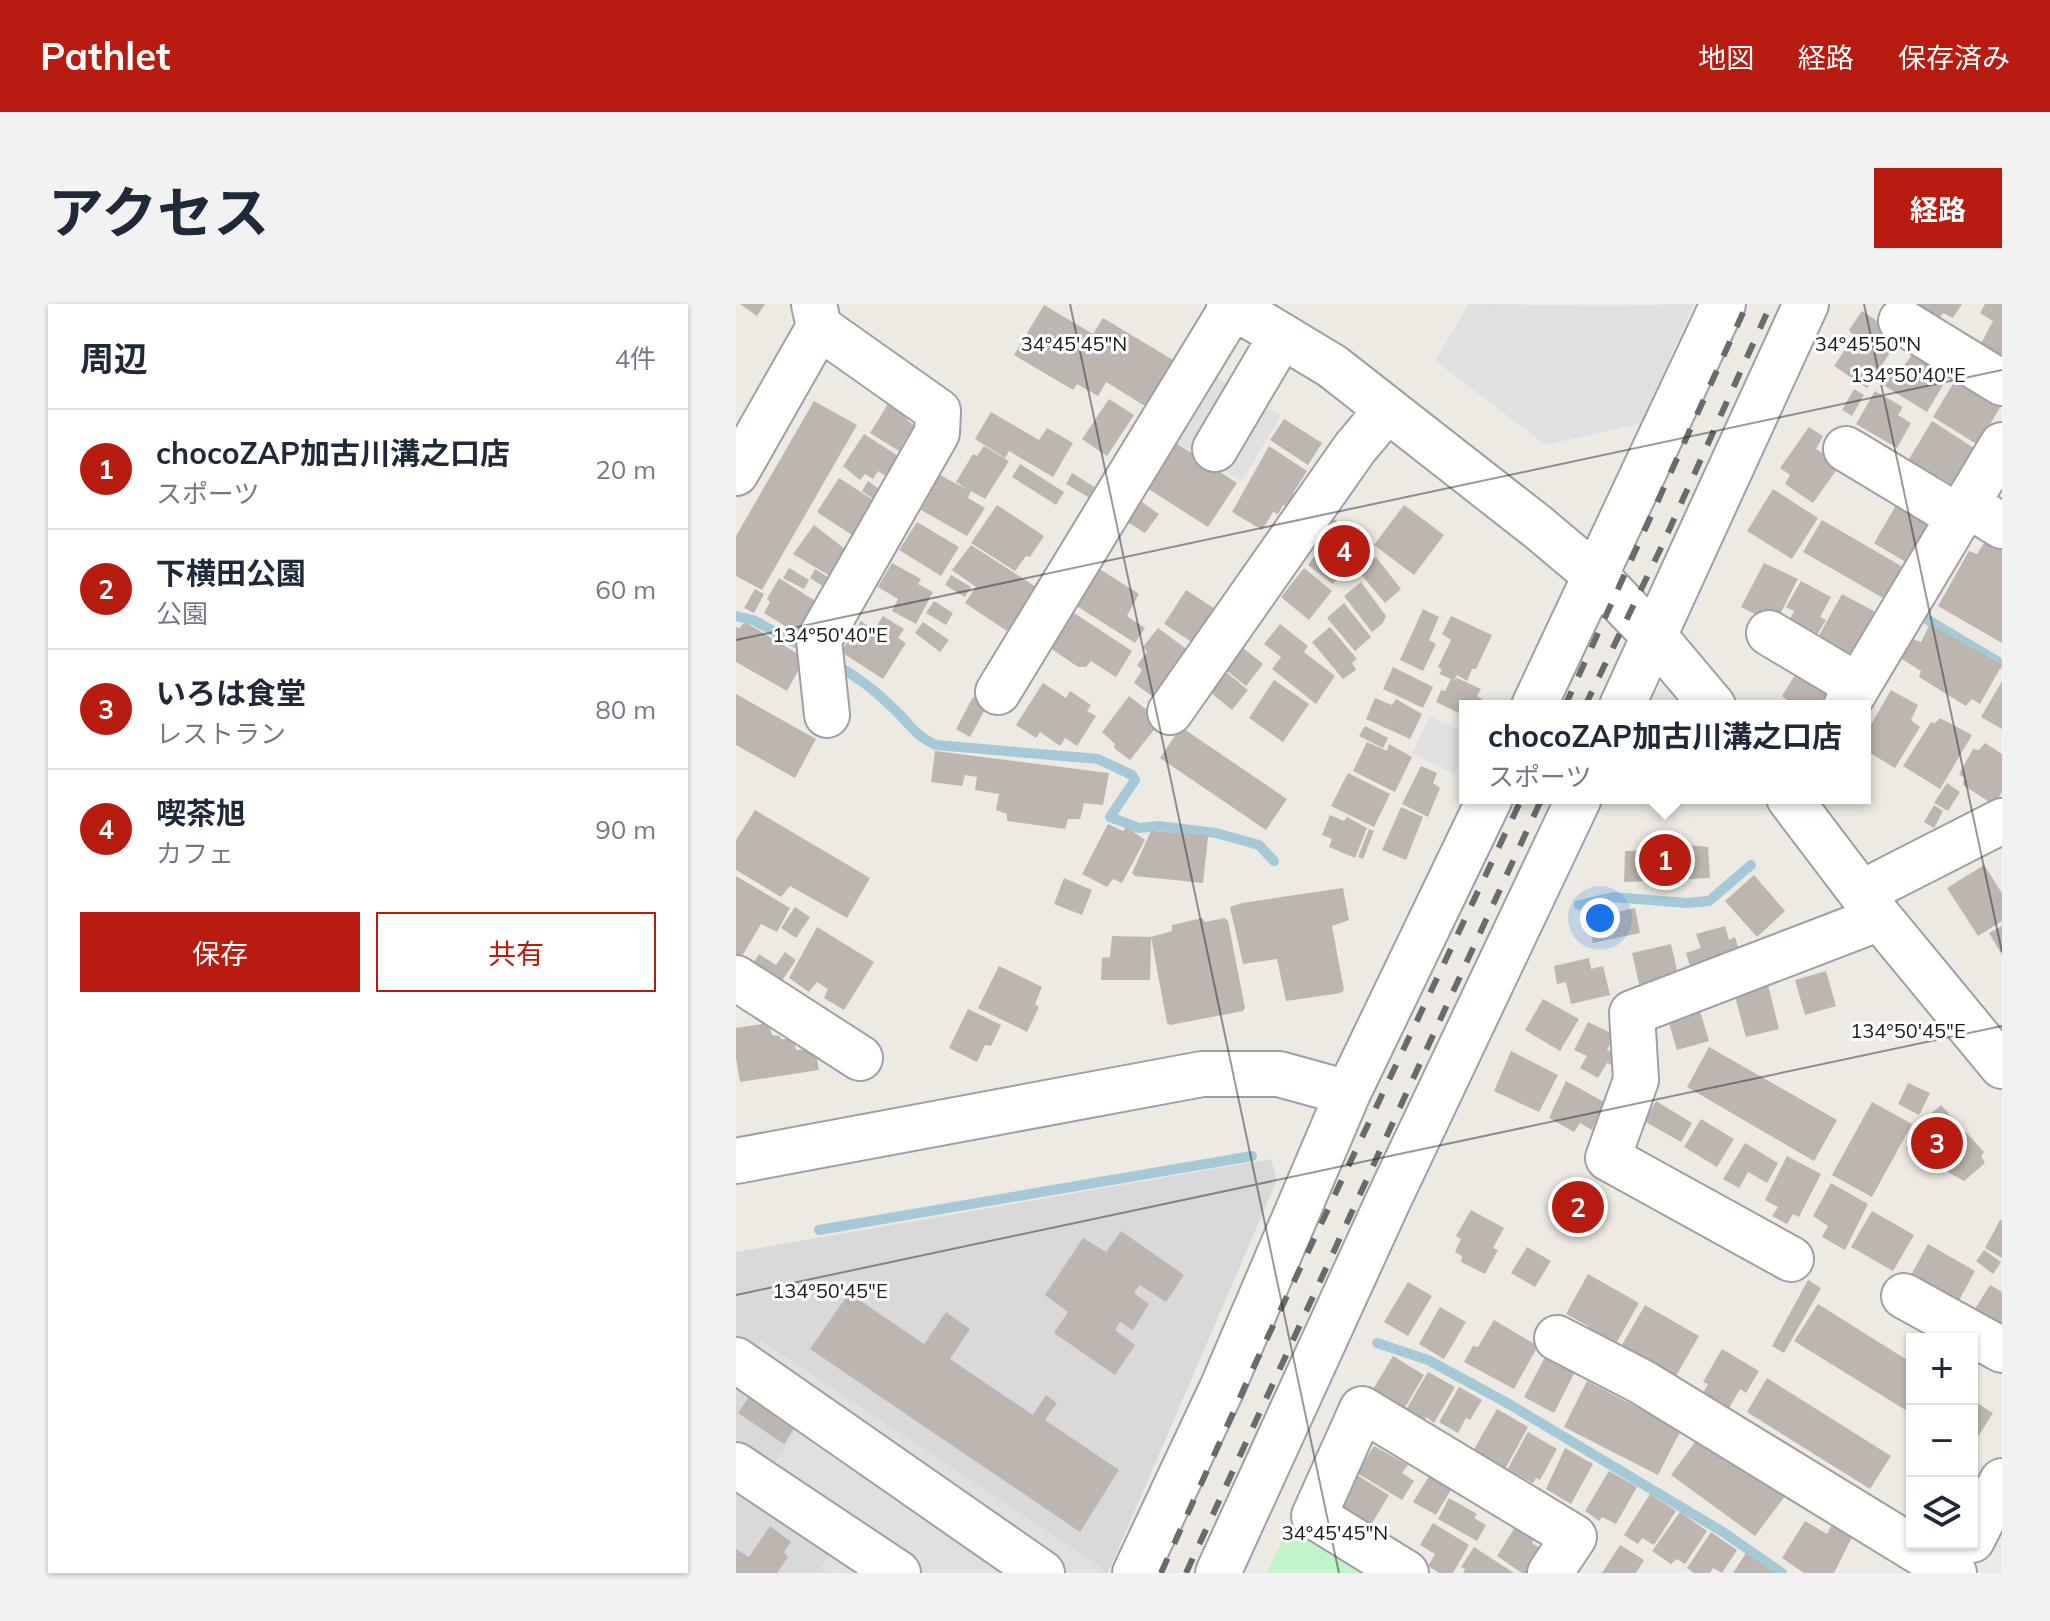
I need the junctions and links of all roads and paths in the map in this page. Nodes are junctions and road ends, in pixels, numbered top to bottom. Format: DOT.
graph roads {
  1 [pos="1723,304"];
  2 [pos="1806,304"];
  3 [pos="1254,315"];
  4 [pos="816,316"];
  5 [pos="1901,321"];
  6 [pos="2002,383"];
  7 [pos="1387,410"];
  8 [pos="2002,445"];
  9 [pos="1215,449"];
  10 [pos="1846,449"];
  11 [pos="736,473"];
  12 [pos="1976,516"];
  13 [pos="1596,576"];
  14 [pos="1769,633"];
  15 [pos="1655,637"];
  16 [pos="998,692"];
  17 [pos="1852,696"];
  18 [pos="1537,700"];
  19 [pos="1625,700"];
  20 [pos="1708,700"];
  21 [pos="1170,712"];
  22 [pos="827,715"];
  23 [pos="1487,804"];
  24 [pos="1576,804"];
  25 [pos="1794,804"];
  26 [pos="2002,821"];
  27 [pos="1870,905"];
  28 [pos="736,978"];
  29 [pos="860,1058"];
  30 [pos="2002,1066"];
  31 [pos="1348,1093"];
  32 [pos="736,1161"];
  33 [pos="1791,1259"];
  34 [pos="1904,1296"];
  35 [pos="1557,1338"];
  36 [pos="2002,1350"];
  37 [pos="736,1360"];
  38 [pos="736,1465"];
  39 [pos="2002,1481"];
  40 [pos="1981,1538"];
  41 [pos="898,1573"];
  42 [pos="1042,1573"];
  43 [pos="1135,1573"];
  44 [pos="1218,1573"];
  45 [pos="1406,1573"];
  46 [pos="1550,1573"];
  47 [pos="1954,1573"];
  1 -- 13 [label="street"];
  2 -- 15 [label="street"];
  3 -- 7 [label="street"];
  3 -- 9 [label="street"];
  3 -- 16 [label="street"];
  4 -- 11 [label="street"];
  4 -- 22 [label="street"];
  5 -- 6 [label="street"];
  7 -- 13 [label="street"];
  7 -- 21 [label="street"];
  8 -- 12 [label="street"];
  10 -- 12 [label="street"];
  12 -- 17 [label="street"];
  13 -- 15 [label="street"];
  13 -- 18 [label="street"];
  14 -- 17 [label="street"];
  15 -- 19 [label="street"];
  15 -- 20 [label="street"];
  23 -- 31 [label="street"];
  24 -- 44 [label="street"];
  25 -- 27 [label="street"];
  26 -- 27 [label="street"];
  27 -- 30 [label="street"];
  27 -- 33 [label="street"];
  28 -- 29 [label="street"];
  31 -- 32 [label="street"];
  31 -- 43 [label="street"];
  34 -- 36 [label="street"];
  35 -- 47 [label="street"];
  37 -- 42 [label="street"];
  38 -- 41 [label="street"];
  39 -- 40 [label="street"];
  40 -- 47 [label="street"];
  45 -- 46 [label="street"];
}
